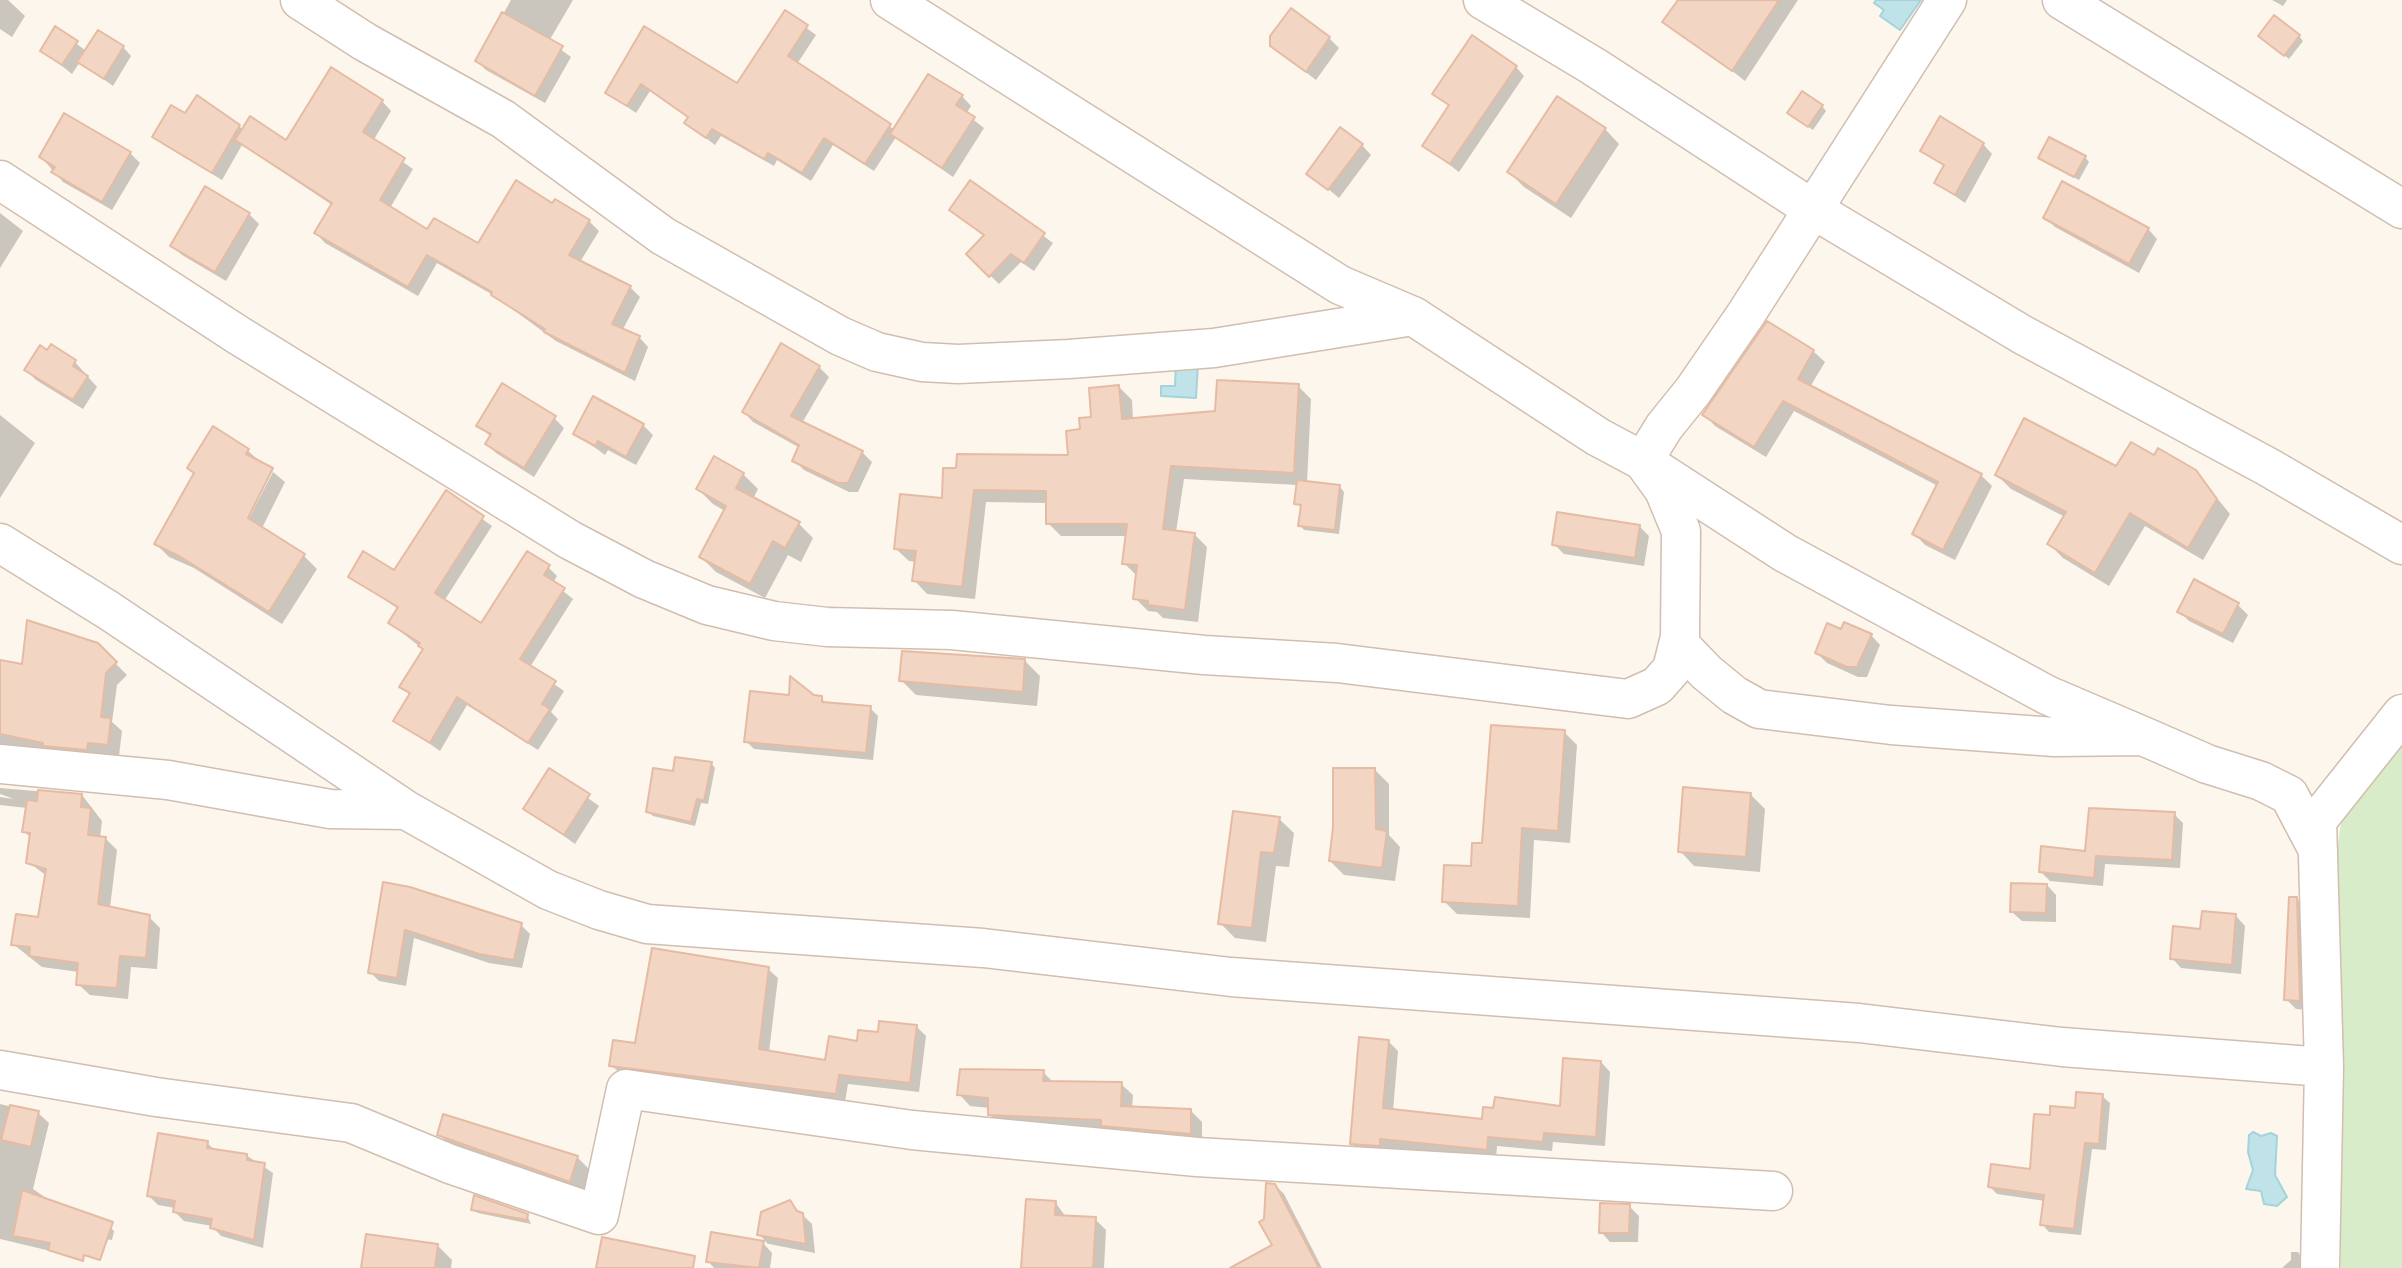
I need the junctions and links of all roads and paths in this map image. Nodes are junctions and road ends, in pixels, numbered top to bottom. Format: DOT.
graph roads {
  1 [pos="300,0"];
  2 [pos="890,0"];
  3 [pos="1483,0"];
  4 [pos="1947,0"];
  5 [pos="2062,0"];
  6 [pos="0,180"];
  7 [pos="2402,209"];
  8 [pos="1814,210"];
  9 [pos="1413,316"];
  10 [pos="1643,461"];
  11 [pos="1725,514"];
  12 [pos="1681,531"];
  13 [pos="0,543"];
  14 [pos="2402,545"];
  15 [pos="1680,637"];
  16 [pos="2402,714"];
  17 [pos="2143,736"];
  18 [pos="0,764"];
  19 [pos="406,810"];
  20 [pos="2318,850"];
  21 [pos="2324,1067"];
  22 [pos="0,1070"];
  23 [pos="1773,1191"];
  24 [pos="2320,1268"];
  1 -- 9 [label="street"];
  2 -- 9 [label="street"];
  3 -- 8 [label="street"];
  4 -- 8 [label="street"];
  5 -- 7 [label="street"];
  6 -- 15 [label="street"];
  8 -- 10 [label="street"];
  8 -- 14 [label="street"];
  9 -- 10 [label="street"];
  10 -- 11 [label="street"];
  10 -- 12 [label="street"];
  11 -- 12 [label="street"];
  11 -- 17 [label="street"];
  12 -- 15 [label="street"];
  13 -- 19 [label="street"];
  15 -- 17 [label="street"];
  16 -- 20 [label="street"];
  17 -- 20 [label="street"];
  18 -- 19 [label="street"];
  19 -- 21 [label="street"];
  20 -- 21 [label="street"];
  21 -- 24 [label="street"];
  22 -- 23 [label="street"];
}
